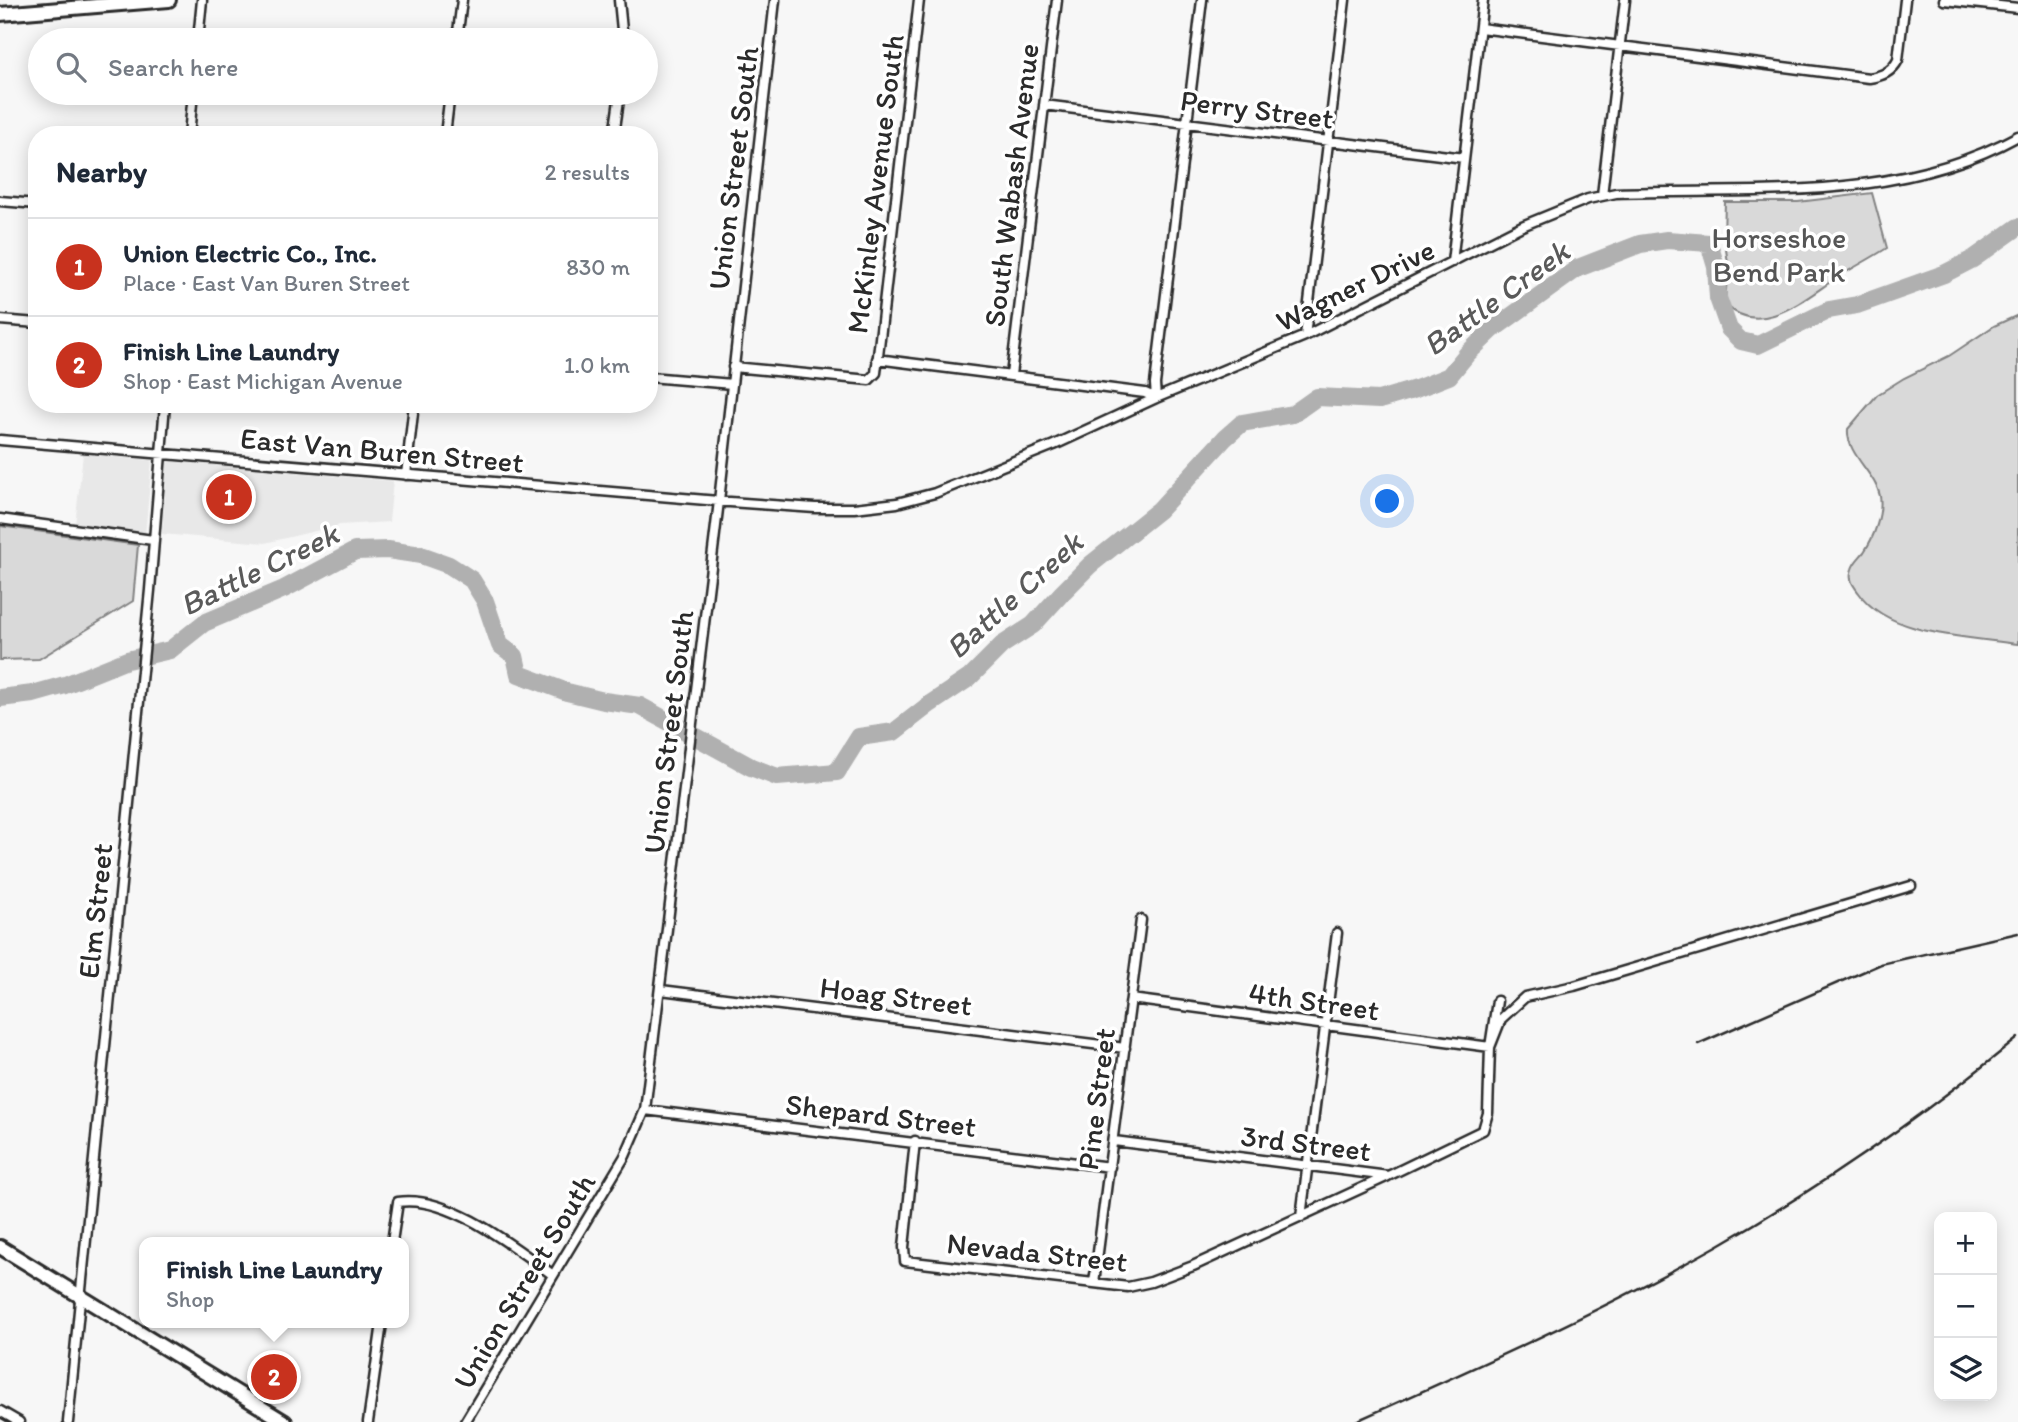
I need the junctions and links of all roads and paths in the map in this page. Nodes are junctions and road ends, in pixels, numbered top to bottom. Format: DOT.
graph roads {
  1 [pos="169,0"];
  2 [pos="202,0"];
  3 [pos="462,0"];
  4 [pos="619,0"];
  5 [pos="775,0"];
  6 [pos="919,0"];
  7 [pos="1057,0"];
  8 [pos="1202,0"];
  9 [pos="1345,0"];
  10 [pos="1483,0"];
  11 [pos="1625,0"];
  12 [pos="1905,0"];
  13 [pos="1944,0"];
  14 [pos="132,1"];
  15 [pos="2018,8"];
  16 [pos="0,14"];
  17 [pos="199,28"];
  18 [pos="458,28"];
  19 [pos="622,28"];
  20 [pos="1480,28"];
  21 [pos="1619,45"];
  22 [pos="1044,104"];
  23 [pos="192,105"];
  24 [pos="449,105"];
  25 [pos="618,105"];
  26 [pos="1185,123"];
  27 [pos="191,126"];
  28 [pos="446,126"];
  29 [pos="615,126"];
  30 [pos="2018,136"];
  31 [pos="1328,140"];
  32 [pos="1464,158"];
  33 [pos="1602,195"];
  34 [pos="0,201"];
  35 [pos="28,203"];
  36 [pos="1452,262"];
  37 [pos="0,320"];
  38 [pos="28,322"];
  39 [pos="1305,336"];
  40 [pos="877,359"];
  41 [pos="733,367"];
  42 [pos="1011,375"];
  43 [pos="658,378"];
  44 [pos="732,384"];
  45 [pos="1156,398"];
  46 [pos="164,413"];
  47 [pos="413,413"];
  48 [pos="0,440"];
  49 [pos="160,454"];
  50 [pos="407,475"];
  51 [pos="719,501"];
  52 [pos="0,519"];
  53 [pos="153,540"];
  54 [pos="1911,886"];
  55 [pos="1142,920"];
  56 [pos="1337,933"];
  57 [pos="662,989"];
  58 [pos="1131,999"];
  59 [pos="1497,1002"];
  60 [pos="1325,1026"];
  61 [pos="1490,1047"];
  62 [pos="1125,1048"];
  63 [pos="645,1110"];
  64 [pos="915,1141"];
  65 [pos="1114,1141"];
  66 [pos="1110,1167"];
  67 [pos="1308,1167"];
  68 [pos="1388,1176"];
  69 [pos="1301,1217"];
  70 [pos="393,1237"];
  71 [pos="0,1247"];
  72 [pos="553,1275"];
  73 [pos="1094,1283"];
  74 [pos="80,1295"];
  75 [pos="381,1328"];
  76 [pos="0,1411"];
  77 [pos="19,1422"];
  78 [pos="68,1422"];
  79 [pos="285,1422"];
  80 [pos="368,1422"];
  81 [pos="465,1422"];
  1 -- 14 [label="main road"];
  2 -- 17 [label="street"];
  3 -- 18 [label="street"];
  4 -- 19 [label="street"];
  5 -- 41 [label="street, Union Street South"];
  6 -- 40 [label="street, McKinley Avenue South"];
  7 -- 22 [label="street, South Wabash Avenue"];
  8 -- 26 [label="street"];
  9 -- 31 [label="street"];
  10 -- 20 [label="street"];
  11 -- 21 [label="street"];
  12 -- 21 [label="street"];
  13 -- 15 [label="street"];
  14 -- 16 [label="main road"];
  20 -- 21 [label="street"];
  20 -- 32 [label="street"];
  21 -- 33 [label="street"];
  22 -- 26 [label="street, Perry Street"];
  22 -- 42 [label="street, South Wabash Avenue"];
  23 -- 27 [label="street"];
  24 -- 28 [label="street"];
  25 -- 29 [label="street"];
  26 -- 31 [label="street, Perry Street"];
  26 -- 45 [label="street"];
  30 -- 33 [label="street, Wagner Drive"];
  31 -- 32 [label="street, Perry Street"];
  31 -- 39 [label="street"];
  32 -- 36 [label="street"];
  33 -- 36 [label="street, Wagner Drive"];
  34 -- 35 [label="street"];
  36 -- 39 [label="street, Wagner Drive"];
  37 -- 38 [label="street"];
  39 -- 45 [label="street, Wagner Drive"];
  40 -- 41 [label="street, McKinley Avenue South"];
  40 -- 42 [label="street"];
  41 -- 44 [label="street, Union Street South"];
  42 -- 45 [label="street"];
  43 -- 44 [label="street"];
  44 -- 51 [label="street, Union Street South"];
  45 -- 51 [label="street, Wagner Drive"];
  46 -- 49 [label="street, Elm Street"];
  47 -- 50 [label="street"];
  48 -- 49 [label="street, East Van Buren Street"];
  49 -- 50 [label="street, East Van Buren Street"];
  49 -- 53 [label="street, Elm Street"];
  50 -- 51 [label="street, East Van Buren Street"];
  51 -- 57 [label="street, Union Street South"];
  52 -- 53 [label="street"];
  53 -- 74 [label="street, Elm Street"];
  54 -- 61 [label="street"];
  55 -- 58 [label="street, Pine Street"];
  56 -- 60 [label="street"];
  57 -- 62 [label="street, Hoag Street"];
  57 -- 63 [label="street, Union Street South"];
  58 -- 60 [label="street, 4th Street"];
  58 -- 62 [label="street, Pine Street"];
  59 -- 61 [label="street"];
  60 -- 61 [label="street, 4th Street"];
  60 -- 67 [label="street"];
  61 -- 68 [label="street, 3rd Street"];
  62 -- 65 [label="street, Pine Street"];
  63 -- 64 [label="street, Shepard Street"];
  63 -- 72 [label="street, Union Street South"];
  64 -- 66 [label="street, Shepard Street"];
  64 -- 73 [label="street, Nevada Street"];
  65 -- 66 [label="street, Pine Street"];
  65 -- 67 [label="street, 3rd Street"];
  66 -- 73 [label="street, Pine Street"];
  67 -- 68 [label="street, 3rd Street"];
  67 -- 69 [label="street"];
  68 -- 69 [label="street, Nevada Street"];
  69 -- 73 [label="street, Nevada Street"];
  70 -- 72 [label="street"];
  71 -- 74 [label="main road"];
  72 -- 81 [label="street, Union Street South"];
  74 -- 78 [label="street, Elm Street"];
  74 -- 79 [label="main road"];
  75 -- 80 [label="street"];
  76 -- 77 [label="street"];
}
